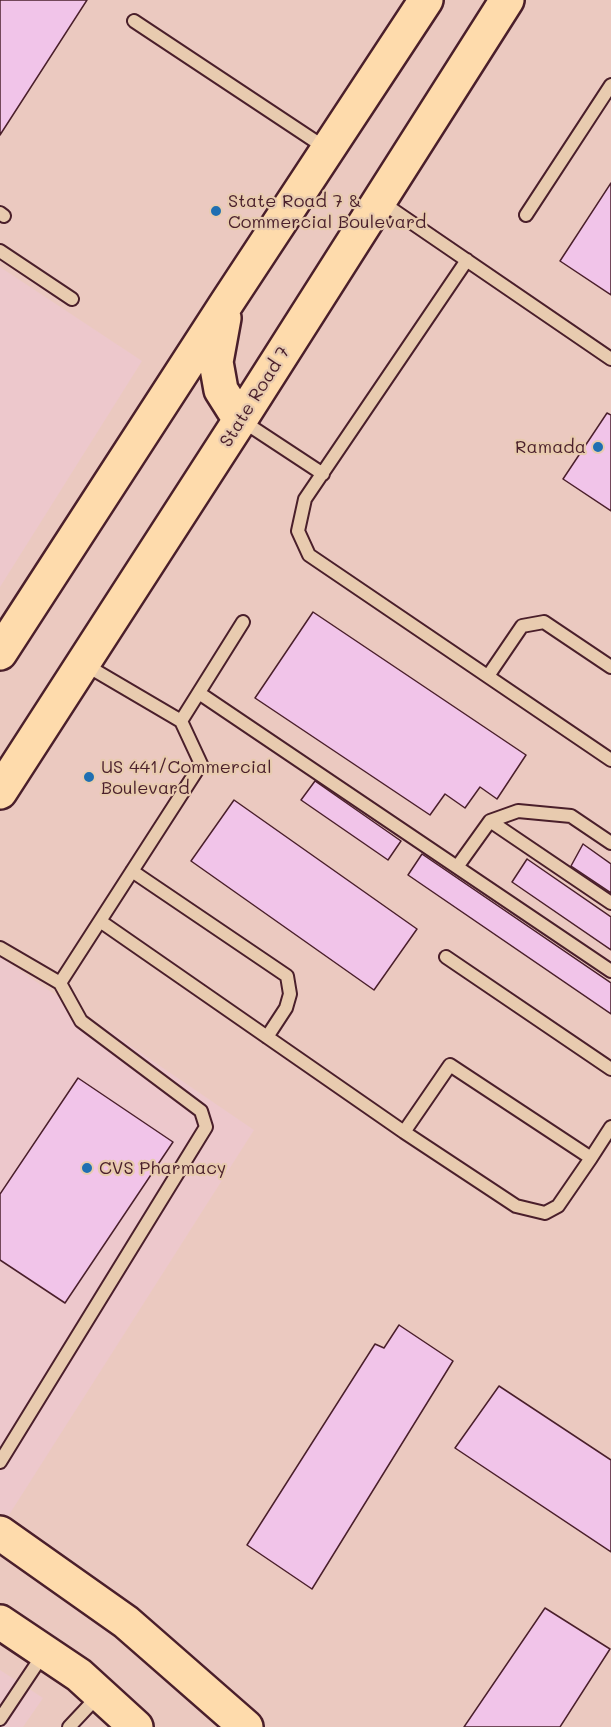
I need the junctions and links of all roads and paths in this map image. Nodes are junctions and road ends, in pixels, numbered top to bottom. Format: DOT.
graph roads {
  1 [pos="426,0"];
  2 [pos="507,0"];
  3 [pos="134,21"];
  4 [pos="611,85"];
  5 [pos="328,150"];
  6 [pos="379,200"];
  7 [pos="526,215"];
  8 [pos="0,251"];
  9 [pos="467,260"];
  10 [pos="72,299"];
  11 [pos="226,304"];
  12 [pos="611,359"];
  13 [pos="240,420"];
  14 [pos="322,474"];
  15 [pos="243,622"];
  16 [pos="0,653"];
  17 [pos="83,663"];
  18 [pos="611,667"];
  19 [pos="488,676"];
  20 [pos="199,693"];
  21 [pos="181,721"];
  22 [pos="611,760"];
  23 [pos="0,792"];
  24 [pos="490,821"];
  25 [pos="611,843"];
  26 [pos="457,867"];
  27 [pos="132,871"];
  28 [pos="611,903"];
  29 [pos="100,921"];
  30 [pos="0,948"];
  31 [pos="446,957"];
  32 [pos="611,971"];
  33 [pos="60,983"];
  34 [pos="267,1037"];
  35 [pos="611,1069"];
  36 [pos="611,1127"];
  37 [pos="404,1132"];
  38 [pos="591,1158"];
  39 [pos="0,1462"];
  40 [pos="0,1533"];
  41 [pos="0,1622"];
  42 [pos="45,1652"];
  43 [pos="99,1694"];
  44 [pos="0,1719"];
  45 [pos="69,1727"];
  46 [pos="136,1727"];
  47 [pos="246,1727"];
  1 -- 5 [label="main road"];
  2 -- 6 [label="main road, State Road 7"];
  3 -- 5 [label="lane"];
  4 -- 7 [label="lane"];
  5 -- 11 [label="main road"];
  6 -- 9 [label="lane"];
  6 -- 13 [label="main road, State Road 7"];
  8 -- 10 [label="lane"];
  9 -- 12 [label="lane"];
  9 -- 14 [label="lane"];
  11 -- 13 [label="main road"];
  11 -- 16 [label="main road"];
  13 -- 14 [label="lane"];
  13 -- 17 [label="main road, State Road 7"];
  14 -- 19 [label="lane"];
  15 -- 20 [label="lane"];
  17 -- 21 [label="lane"];
  17 -- 23 [label="main road, State Road 7"];
  18 -- 19 [label="lane"];
  19 -- 22 [label="lane"];
  20 -- 21 [label="lane"];
  20 -- 26 [label="lane"];
  21 -- 27 [label="lane"];
  24 -- 25 [label="lane"];
  24 -- 26 [label="lane"];
  24 -- 28 [label="lane"];
  26 -- 32 [label="lane"];
  27 -- 29 [label="lane"];
  27 -- 34 [label="lane"];
  29 -- 33 [label="lane"];
  29 -- 34 [label="lane"];
  30 -- 33 [label="lane"];
  31 -- 35 [label="lane"];
  33 -- 39 [label="lane"];
  34 -- 37 [label="lane"];
  36 -- 38 [label="lane"];
  37 -- 38 [label="lane"];
  37 -- 38 [label="lane"];
  40 -- 47 [label="main road"];
  41 -- 42 [label="main road"];
  42 -- 43 [label="main road"];
  42 -- 44 [label="lane"];
  43 -- 45 [label="lane"];
  43 -- 46 [label="main road"];
}
